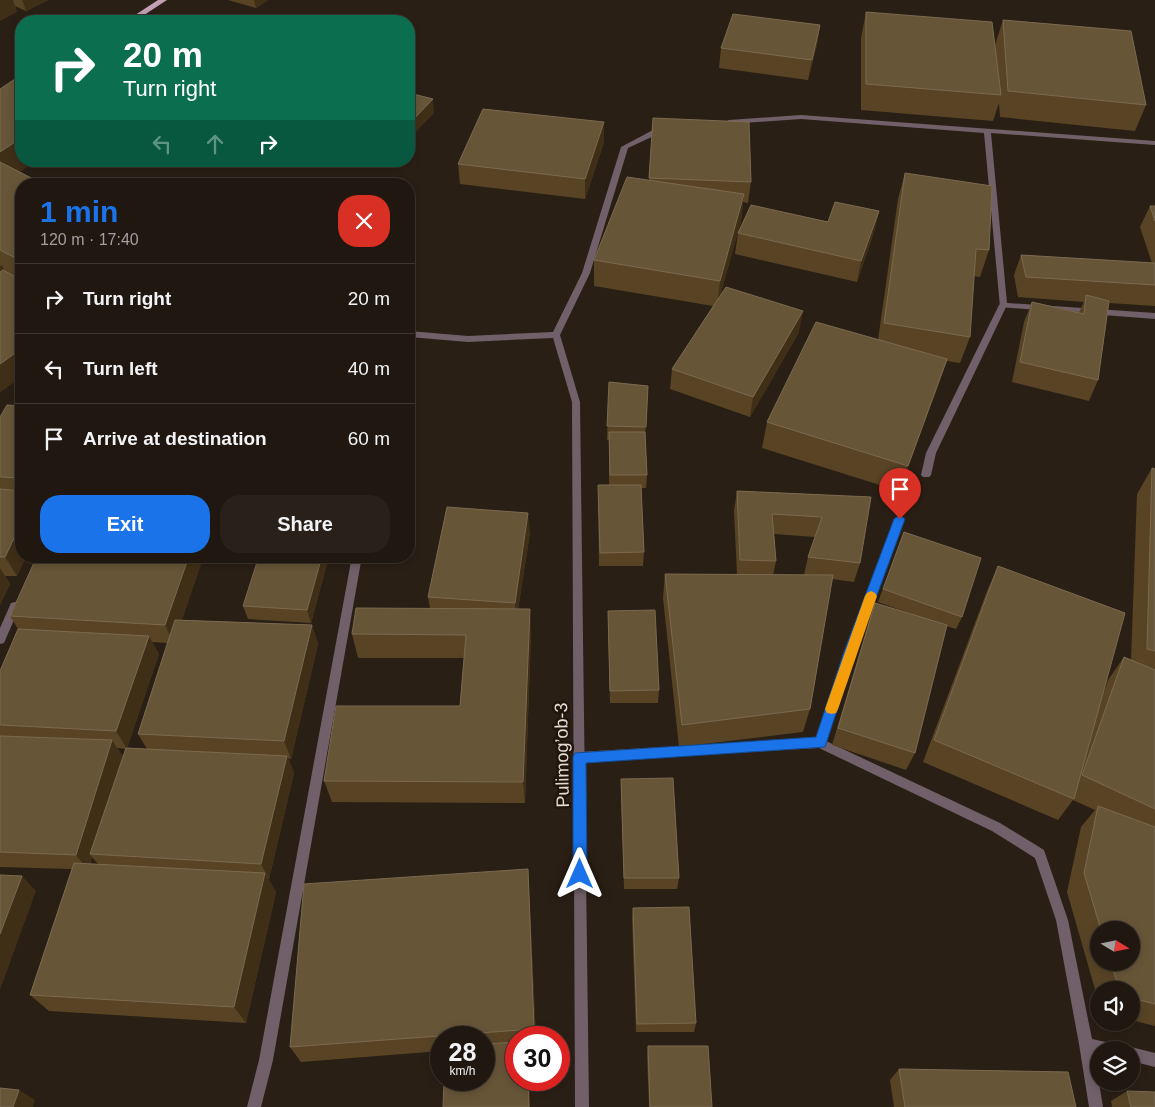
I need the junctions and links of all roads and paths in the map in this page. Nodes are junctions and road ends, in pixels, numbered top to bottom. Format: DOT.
graph roads {
  1 [pos="163,0"];
  2 [pos="139,15"];
  3 [pos="724,123"];
  4 [pos="675,129"];
  5 [pos="987,130"];
  6 [pos="1155,143"];
  7 [pos="1003,305"];
  8 [pos="1155,316"];
  9 [pos="556,334"];
  10 [pos="415,335"];
  11 [pos="926,475"];
  12 [pos="900,519"];
  13 [pos="356,563"];
  14 [pos="21,595"];
  15 [pos="0,640"];
  16 [pos="820,743"];
  17 [pos="579,757"];
  18 [pos="1086,1044"];
  19 [pos="1090,1045"];
  20 [pos="1140,1056"];
  21 [pos="1155,1060"];
  22 [pos="254,1107"];
  23 [pos="582,1107"];
  24 [pos="1096,1107"];
  1 -- 2 [label="main road"];
  3 -- 5 [label="street"];
  4 -- 9 [label="street"];
  5 -- 6 [label="street"];
  5 -- 7 [label="street"];
  7 -- 8 [label="street"];
  7 -- 11 [label="street"];
  9 -- 10 [label="street"];
  9 -- 17 [label="street, Pulimog’ob-3"];
  12 -- 16 [label="street"];
  13 -- 22 [label="street"];
  14 -- 15 [label="street"];
  16 -- 17 [label="street"];
  16 -- 18 [label="street"];
  17 -- 23 [label="street, Pulimog’ob-3"];
  18 -- 19 [label="street"];
  18 -- 24 [label="street"];
  20 -- 21 [label="street"];
}
